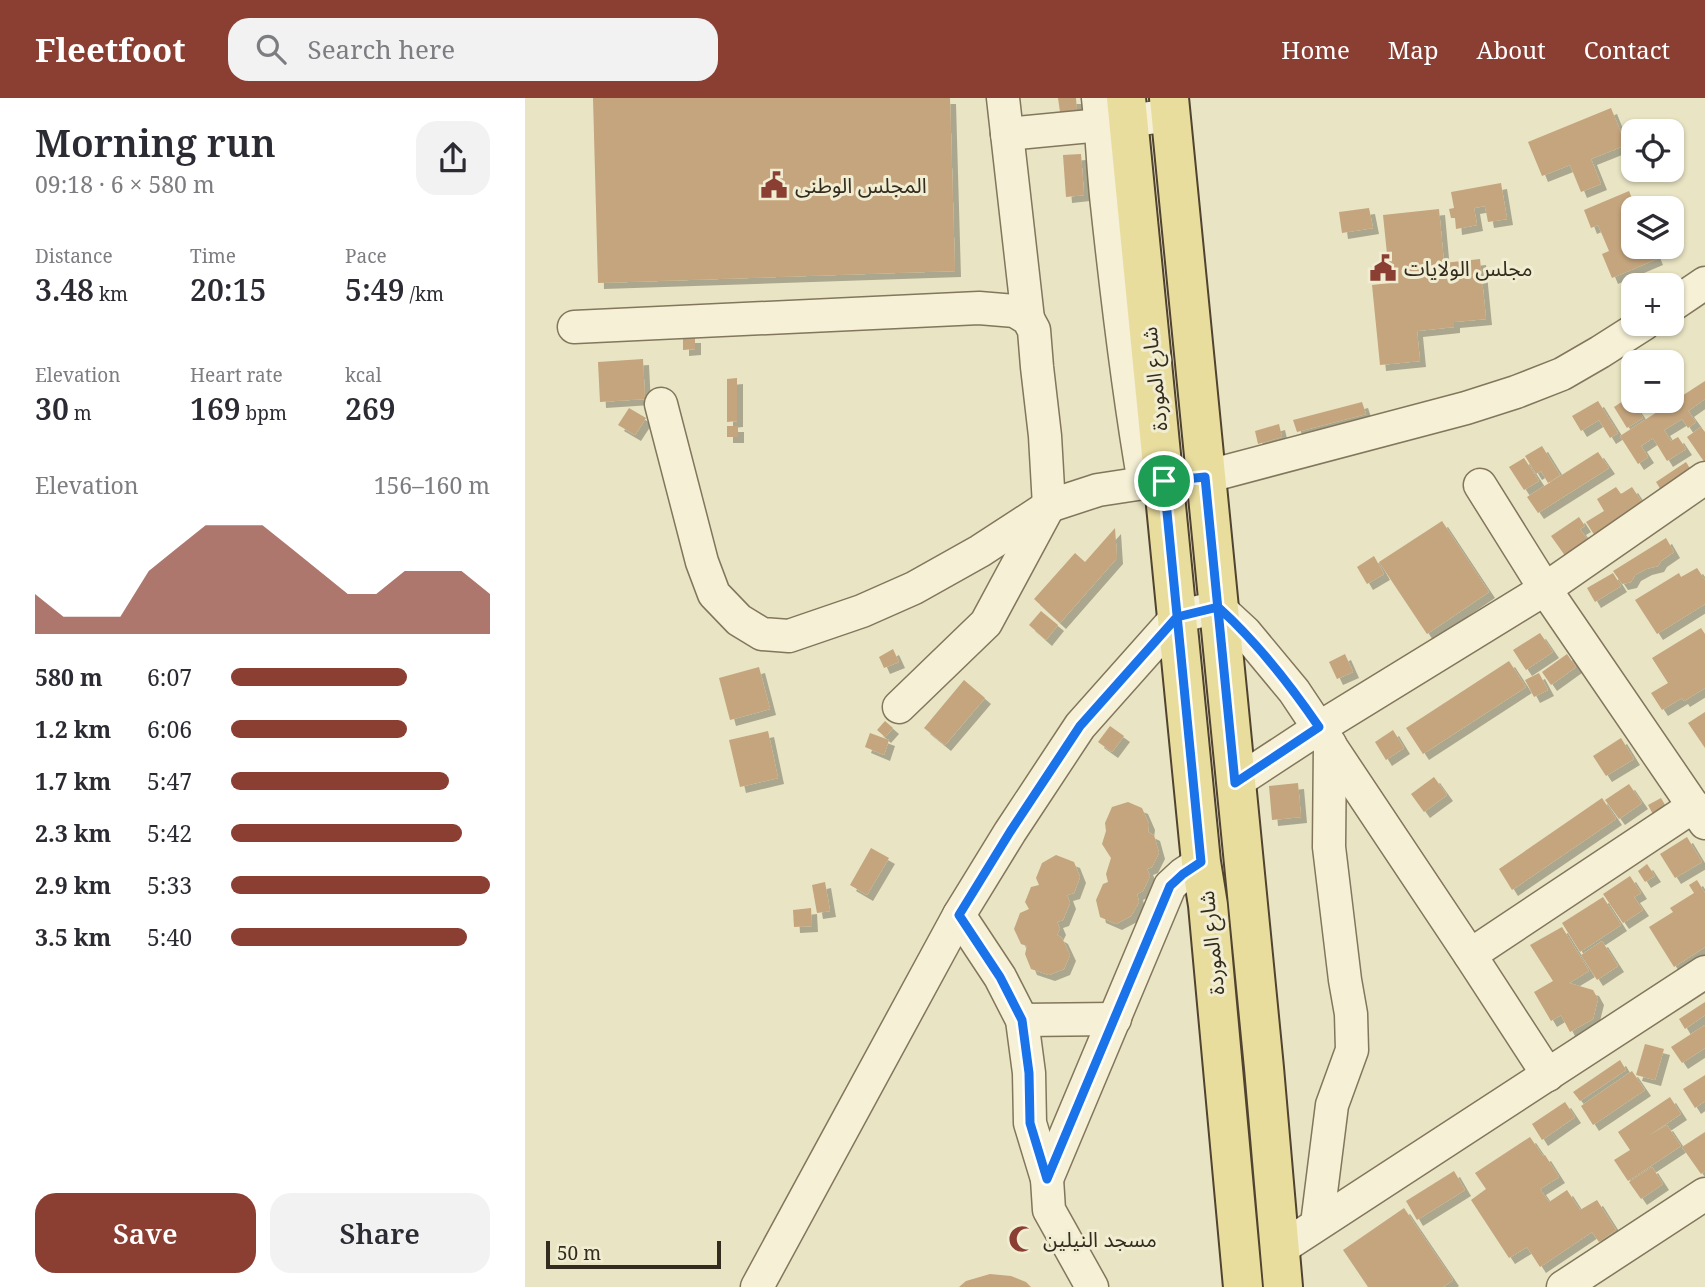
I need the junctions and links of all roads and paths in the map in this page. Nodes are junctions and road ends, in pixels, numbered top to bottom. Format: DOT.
graph roads {
  1 [pos="1003,98"];
  2 [pos="1169,107"];
  3 [pos="1114,111"];
  4 [pos="1007,134"];
  5 [pos="1705,283"];
  6 [pos="1684,297"];
  7 [pos="1028,319"];
  8 [pos="574,327"];
  9 [pos="1625,336"];
  10 [pos="661,404"];
  11 [pos="1205,477"];
  12 [pos="1705,478"];
  13 [pos="1154,482"];
  14 [pos="1480,485"];
  15 [pos="1049,506"];
  16 [pos="1545,589"];
  17 [pos="1218,607"];
  18 [pos="1177,617"];
  19 [pos="899,707"];
  20 [pos="1324,736"];
  21 [pos="1235,783"];
  22 [pos="1700,814"];
  23 [pos="1201,862"];
  24 [pos="959,915"];
  25 [pos="1470,955"];
  26 [pos="1705,972"];
  27 [pos="1115,1019"];
  28 [pos="1022,1020"];
  29 [pos="1548,1075"];
  30 [pos="1047,1179"];
  31 [pos="1705,1194"];
  32 [pos="1317,1224"];
  33 [pos="1280,1249"];
  34 [pos="757,1287"];
  35 [pos="1092,1287"];
  36 [pos="1243,1287"];
  37 [pos="1283,1287"];
  38 [pos="1563,1287"];
  1 -- 4 [label="street"];
  2 -- 3 [label="street"];
  2 -- 11 [label="main road, شارع الموردة"];
  3 -- 4 [label="street"];
  3 -- 13 [label="main road, شارع الموردة"];
  4 -- 7 [label="street"];
  5 -- 6 [label="street"];
  7 -- 8 [label="street"];
  7 -- 15 [label="street"];
  9 -- 11 [label="street"];
  10 -- 15 [label="street"];
  11 -- 13 [label="street"];
  11 -- 17 [label="main road, شارع الموردة"];
  12 -- 16 [label="street"];
  13 -- 15 [label="street"];
  13 -- 18 [label="main road, شارع الموردة"];
  14 -- 16 [label="street"];
  15 -- 19 [label="street"];
  16 -- 20 [label="street"];
  16 -- 22 [label="street"];
  17 -- 18 [label="street"];
  17 -- 20 [label="street"];
  17 -- 21 [label="main road, شارع الموردة"];
  18 -- 23 [label="main road, شارع الموردة"];
  18 -- 24 [label="street"];
  20 -- 21 [label="street"];
  20 -- 25 [label="street"];
  20 -- 32 [label="street"];
  21 -- 33 [label="main road, شارع الموردة"];
  22 -- 25 [label="street"];
  23 -- 27 [label="street"];
  23 -- 36 [label="main road, شارع الموردة"];
  24 -- 28 [label="street"];
  24 -- 34 [label="street"];
  25 -- 29 [label="street"];
  26 -- 29 [label="street"];
  27 -- 28 [label="street"];
  27 -- 30 [label="street"];
  28 -- 30 [label="street"];
  29 -- 32 [label="street"];
  30 -- 35 [label="street"];
  31 -- 38 [label="street"];
  32 -- 33 [label="street"];
  33 -- 37 [label="main road, شارع الموردة"];
}
